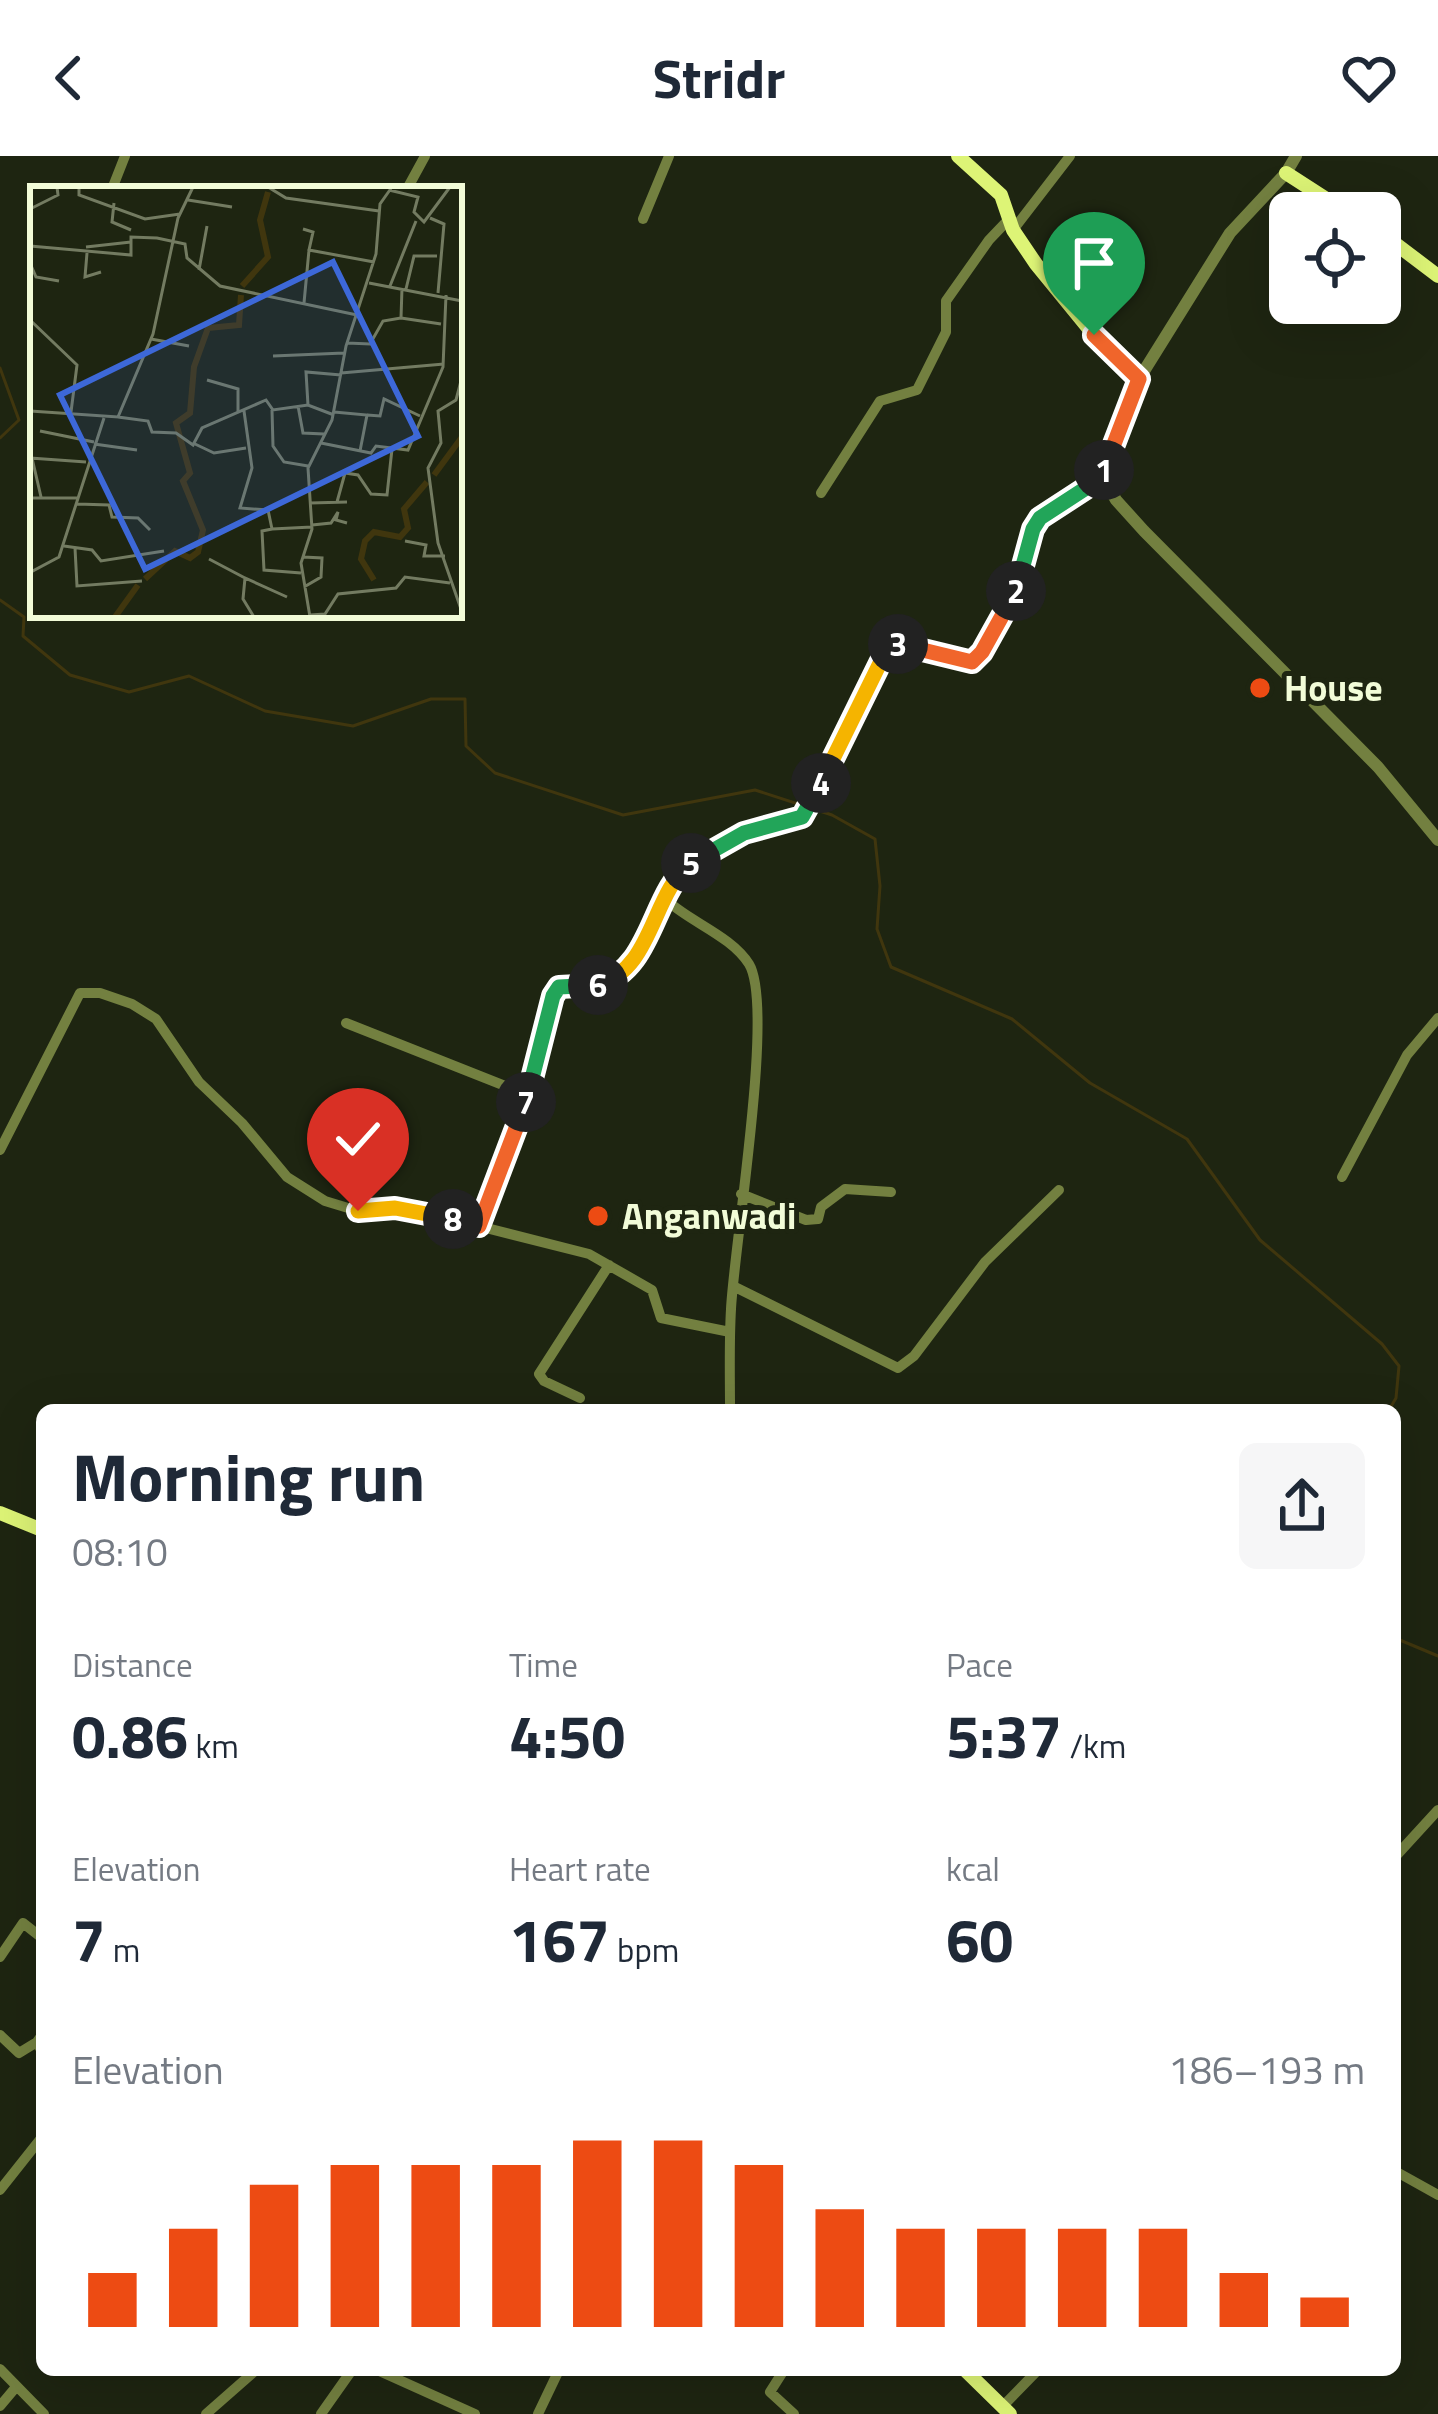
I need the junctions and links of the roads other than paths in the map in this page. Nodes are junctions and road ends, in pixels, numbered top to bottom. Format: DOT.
graph roads {
  1 [pos="125,156"];
  2 [pos="425,156"];
  3 [pos="669,156"];
  4 [pos="958,156"];
  5 [pos="1070,156"];
  6 [pos="1296,156"];
  7 [pos="1286,173"];
  8 [pos="113,186"];
  9 [pos="409,186"];
  10 [pos="1315,192"];
  11 [pos="643,220"];
  12 [pos="1012,224"];
  13 [pos="1401,248"];
  14 [pos="1438,276"];
  15 [pos="1139,379"];
  16 [pos="1103,477"];
  17 [pos="821,493"];
  18 [pos="1438,841"];
  19 [pos="670,897"];
  20 [pos="1438,1018"];
  21 [pos="346,1023"];
  22 [pos="528,1096"];
  23 [pos="0,1150"];
  24 [pos="1342,1177"];
  25 [pos="1059,1190"];
  26 [pos="890,1192"];
  27 [pos="741,1194"];
  28 [pos="479,1226"];
  29 [pos="609,1265"];
  30 [pos="733,1286"];
  31 [pos="730,1332"];
  32 [pos="580,1398"];
  33 [pos="730,1404"];
  34 [pos="0,1513"];
  35 [pos="36,1528"];
  36 [pos="1438,1810"];
  37 [pos="1401,1850"];
  38 [pos="36,1933"];
  39 [pos="0,1957"];
  40 [pos="0,2035"];
  41 [pos="36,2045"];
  42 [pos="36,2145"];
  43 [pos="1401,2174"];
  44 [pos="0,2190"];
  45 [pos="1438,2195"];
  46 [pos="0,2369"];
  47 [pos="249,2376"];
  48 [pos="348,2376"];
  49 [pos="390,2376"];
  50 [pos="557,2376"];
  51 [pos="780,2376"];
  52 [pos="971,2376"];
  53 [pos="1033,2376"];
  54 [pos="16,2387"];
  55 [pos="0,2406"];
  56 [pos="1006,2410"];
  57 [pos="44,2414"];
  58 [pos="206,2414"];
  59 [pos="321,2414"];
  60 [pos="475,2414"];
  61 [pos="538,2414"];
  62 [pos="794,2414"];
  1 -- 8 [label="street"];
  2 -- 9 [label="street"];
  3 -- 11 [label="street"];
  4 -- 12 [label="main road"];
  5 -- 12 [label="street"];
  6 -- 7 [label="street"];
  7 -- 10 [label="main road"];
  7 -- 15 [label="street"];
  12 -- 15 [label="main road"];
  12 -- 17 [label="street"];
  13 -- 14 [label="main road"];
  15 -- 16 [label="street"];
  16 -- 18 [label="street"];
  16 -- 19 [label="street"];
  19 -- 22 [label="street"];
  19 -- 27 [label="street"];
  20 -- 24 [label="street"];
  21 -- 22 [label="street"];
  22 -- 28 [label="street"];
  23 -- 28 [label="street"];
  25 -- 30 [label="street"];
  26 -- 27 [label="street"];
  27 -- 30 [label="street"];
  28 -- 29 [label="street"];
  29 -- 31 [label="street"];
  29 -- 32 [label="street"];
  30 -- 31 [label="street"];
  31 -- 33 [label="street"];
  34 -- 35 [label="main road"];
  36 -- 37 [label="street"];
  38 -- 39 [label="street"];
  40 -- 41 [label="street"];
  42 -- 44 [label="street"];
  43 -- 45 [label="street"];
  46 -- 54 [label="street"];
  47 -- 58 [label="street"];
  48 -- 59 [label="street"];
  49 -- 60 [label="street"];
  50 -- 61 [label="street"];
  51 -- 62 [label="street"];
  52 -- 56 [label="main road"];
  53 -- 56 [label="street"];
  54 -- 55 [label="street"];
  54 -- 57 [label="street"];
}
